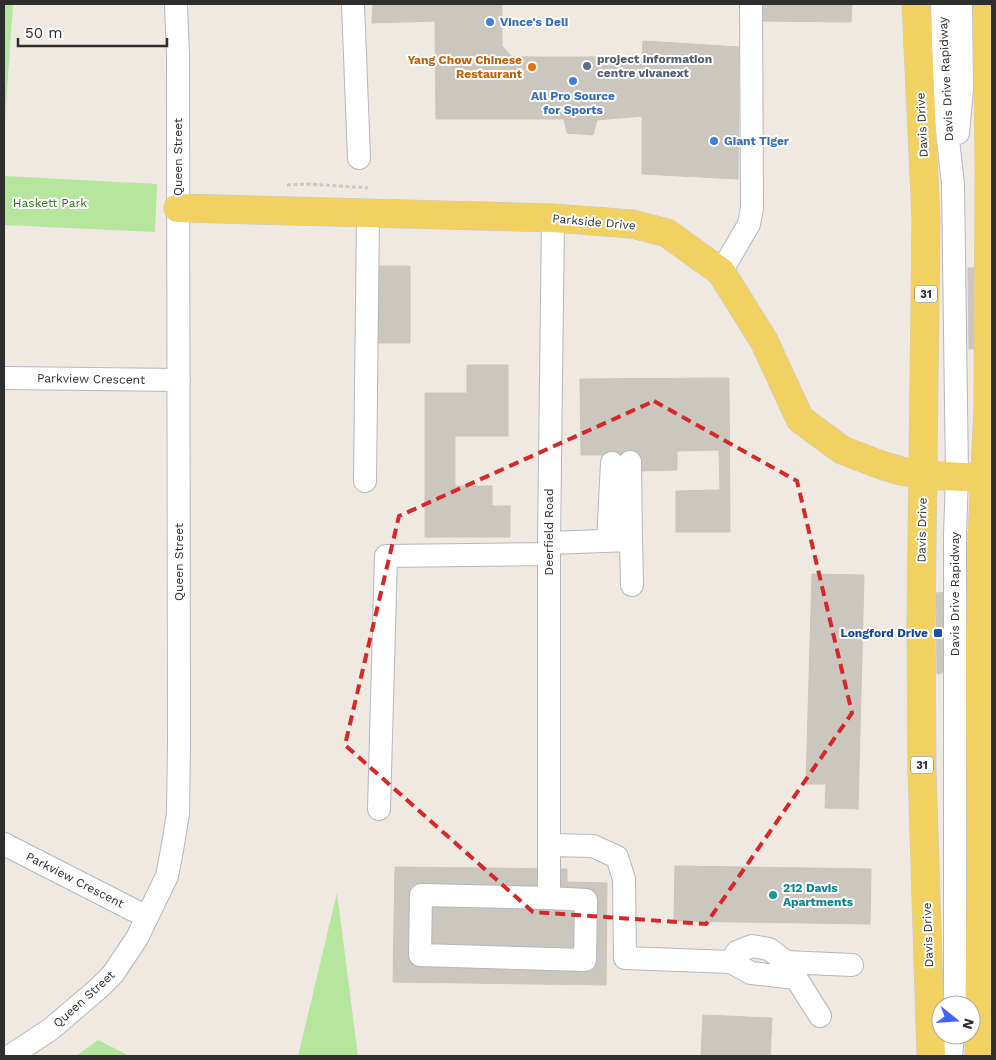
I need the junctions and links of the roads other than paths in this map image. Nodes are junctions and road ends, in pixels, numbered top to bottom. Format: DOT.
graph roads {
  1 [pos="176,4"];
  2 [pos="353,4"];
  3 [pos="751,4"];
  4 [pos="916,4"];
  5 [pos="942,4"];
  6 [pos="961,4"];
  7 [pos="987,4"];
  8 [pos="359,158"];
  9 [pos="953,184"];
  10 [pos="178,208"];
  11 [pos="368,213"];
  12 [pos="553,218"];
  13 [pos="721,272"];
  14 [pos="4,378"];
  15 [pos="179,380"];
  16 [pos="923,475"];
  17 [pos="957,476"];
  18 [pos="988,478"];
  19 [pos="365,481"];
  20 [pos="631,540"];
  21 [pos="608,541"];
  22 [pos="549,548"];
  23 [pos="632,585"];
  24 [pos="378,809"];
  25 [pos="4,844"];
  26 [pos="550,845"];
  27 [pos="549,898"];
  28 [pos="148,916"];
  29 [pos="852,966"];
  30 [pos="791,970"];
  31 [pos="955,995"];
  32 [pos="820,1016"];
  33 [pos="10,1056"];
  34 [pos="931,1056"];
  35 [pos="979,1056"];
  1 -- 10 [label="street, Queen Street"];
  2 -- 8 [label="street"];
  3 -- 13 [label="street"];
  4 -- 16 [label="main road, Davis Drive / 31"];
  5 -- 9 [label="street, Davis Drive Rapidway"];
  6 -- 9 [label="street, Davis Drive Rapidway"];
  7 -- 18 [label="main road"];
  9 -- 17 [label="street, Davis Drive Rapidway"];
  10 -- 11 [label="main road, Parkside Drive"];
  10 -- 15 [label="street, Queen Street"];
  11 -- 12 [label="main road, Parkside Drive"];
  11 -- 19 [label="street"];
  12 -- 13 [label="main road, Parkside Drive"];
  12 -- 22 [label="street, Deerfield Road"];
  13 -- 16 [label="main road, Parkside Drive"];
  14 -- 15 [label="street, Parkview Crescent"];
  15 -- 28 [label="street, Queen Street"];
  16 -- 17 [label="main road, Parkside Drive"];
  16 -- 34 [label="main road, Davis Drive / 31"];
  17 -- 18 [label="main road, Parkside Drive"];
  17 -- 31 [label="street, Davis Drive Rapidway"];
  18 -- 35 [label="main road"];
  20 -- 21 [label="street"];
  20 -- 21 [label="street"];
  20 -- 23 [label="street"];
  21 -- 22 [label="street"];
  22 -- 24 [label="street"];
  22 -- 26 [label="street, Deerfield Road"];
  25 -- 28 [label="street, Parkview Crescent"];
  26 -- 27 [label="street, Deerfield Road"];
  26 -- 30 [label="street"];
  27 -- 27 [label="street"];
  28 -- 33 [label="street, Queen Street"];
  29 -- 30 [label="street"];
  30 -- 32 [label="street"];
}
